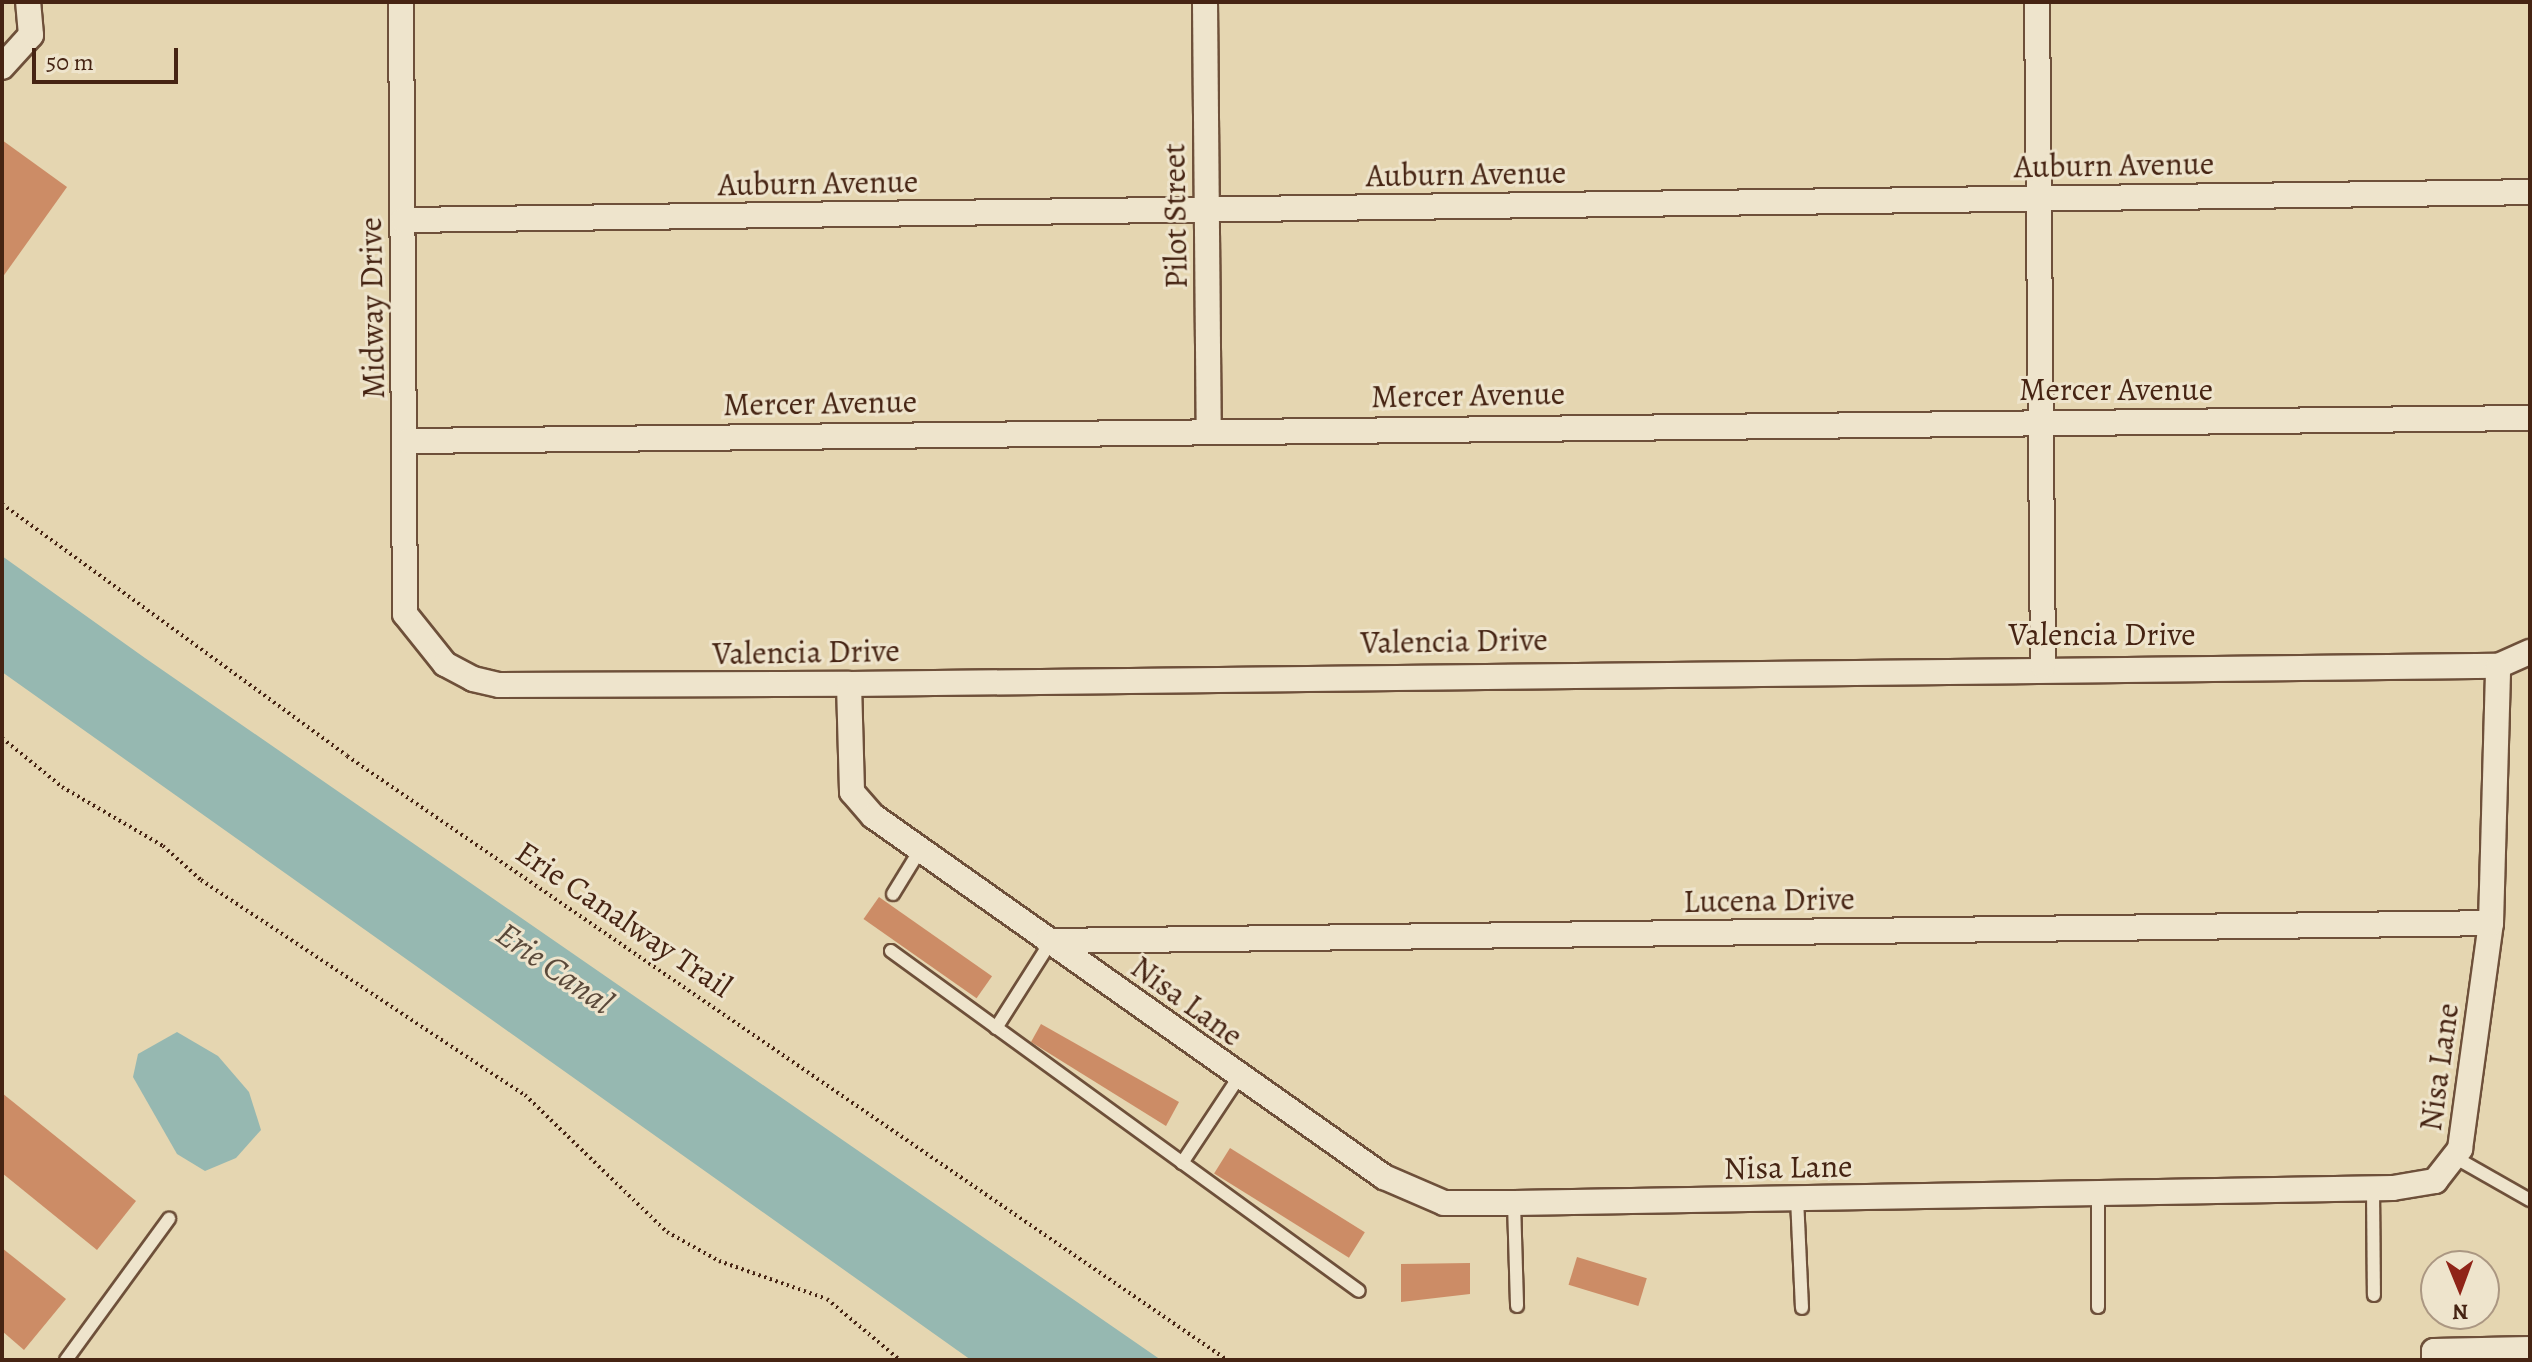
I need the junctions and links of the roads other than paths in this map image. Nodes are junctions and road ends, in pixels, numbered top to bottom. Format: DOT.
graph roads {
  1 [pos="28,2"];
  2 [pos="401,2"];
  3 [pos="1205,2"];
  4 [pos="2037,2"];
  5 [pos="2,67"];
  6 [pos="2530,192"];
  7 [pos="2041,198"];
  8 [pos="1207,210"];
  9 [pos="403,220"];
  10 [pos="2530,418"];
  11 [pos="2043,421"];
  12 [pos="1209,429"];
  13 [pos="407,441"];
  14 [pos="405,614"];
  15 [pos="2530,652"];
  16 [pos="2043,666"];
  17 [pos="2498,666"];
  18 [pos="849,684"];
  19 [pos="920,850"];
  20 [pos="893,894"];
  21 [pos="2491,923"];
  22 [pos="1049,942"];
  23 [pos="891,951"];
  24 [pos="996,1028"];
  25 [pos="1239,1077"];
  26 [pos="2456,1158"];
  27 [pos="1182,1163"];
  28 [pos="2373,1189"];
  29 [pos="2098,1193"];
  30 [pos="1797,1198"];
  31 [pos="2530,1200"];
  32 [pos="1514,1203"];
  33 [pos="169,1219"];
  34 [pos="1359,1291"];
  35 [pos="2374,1295"];
  36 [pos="1517,1306"];
  37 [pos="2098,1307"];
  38 [pos="1802,1308"];
  39 [pos="2530,1349"];
  40 [pos="66,1360"];
  41 [pos="2434,1360"];
  1 -- 5 [label="street"];
  2 -- 9 [label="street, Midway Drive"];
  3 -- 8 [label="street, Pilot Street"];
  4 -- 7 [label="street"];
  6 -- 7 [label="street, Auburn Avenue"];
  7 -- 8 [label="street, Auburn Avenue"];
  7 -- 11 [label="street"];
  8 -- 9 [label="street, Auburn Avenue"];
  8 -- 12 [label="street, Pilot Street"];
  9 -- 13 [label="street, Midway Drive"];
  10 -- 11 [label="street, Mercer Avenue"];
  11 -- 12 [label="street, Mercer Avenue"];
  11 -- 16 [label="street"];
  12 -- 13 [label="street, Mercer Avenue"];
  13 -- 14 [label="street, Midway Drive"];
  14 -- 18 [label="street, Valencia Drive"];
  15 -- 17 [label="street, Valencia Drive"];
  16 -- 17 [label="street, Valencia Drive"];
  16 -- 18 [label="street, Valencia Drive"];
  17 -- 21 [label="street, Nisa Lane"];
  18 -- 19 [label="street, Nisa Lane"];
  19 -- 20 [label="lane"];
  19 -- 22 [label="street, Nisa Lane"];
  21 -- 22 [label="street, Lucena Drive"];
  21 -- 26 [label="street, Nisa Lane"];
  22 -- 24 [label="lane"];
  22 -- 25 [label="street, Nisa Lane"];
  23 -- 24 [label="lane"];
  24 -- 27 [label="lane"];
  25 -- 27 [label="lane"];
  25 -- 32 [label="street, Nisa Lane"];
  26 -- 28 [label="street, Nisa Lane"];
  26 -- 31 [label="lane"];
  27 -- 34 [label="lane"];
  28 -- 29 [label="street, Nisa Lane"];
  28 -- 35 [label="lane"];
  29 -- 30 [label="street, Nisa Lane"];
  29 -- 37 [label="lane"];
  30 -- 32 [label="street, Nisa Lane"];
  30 -- 38 [label="lane"];
  32 -- 36 [label="lane"];
  33 -- 40 [label="lane"];
  39 -- 41 [label="street"];
}
